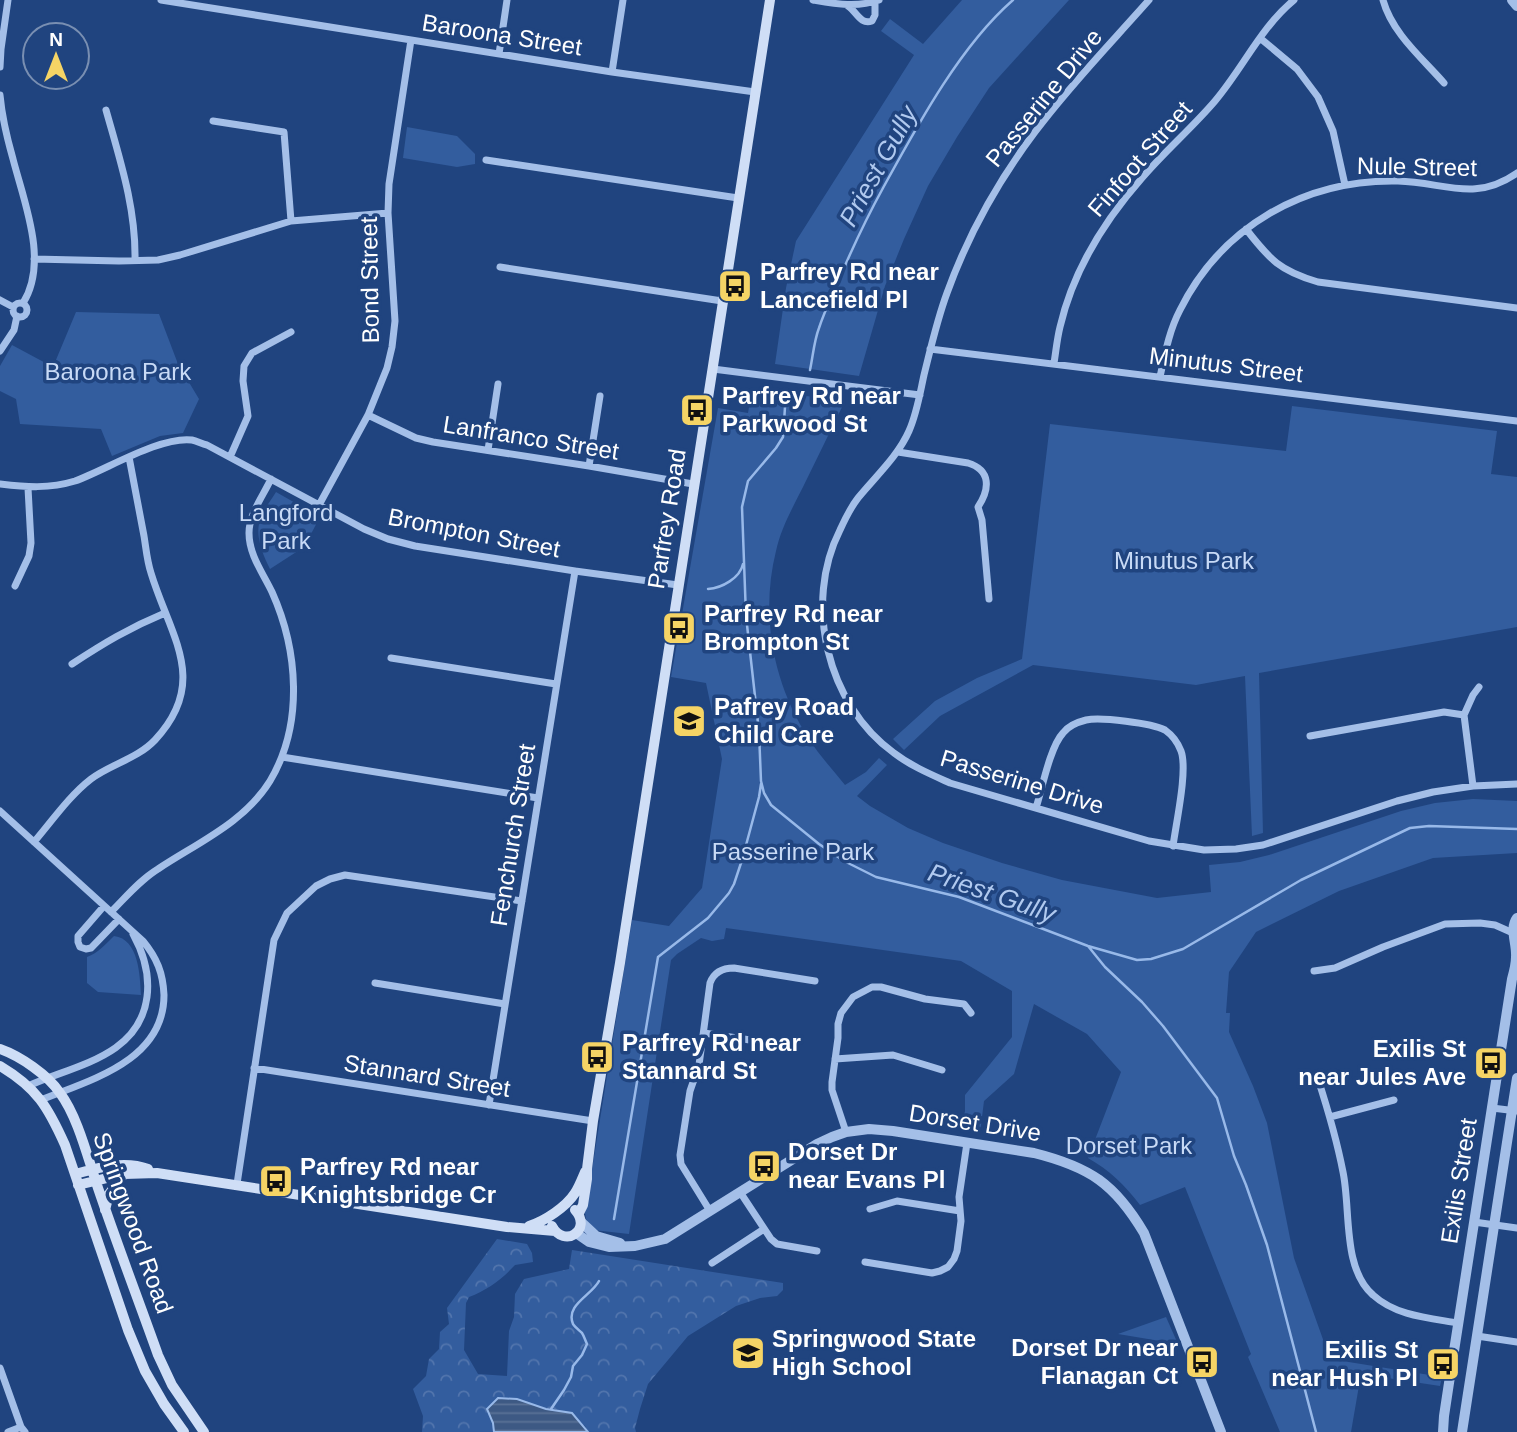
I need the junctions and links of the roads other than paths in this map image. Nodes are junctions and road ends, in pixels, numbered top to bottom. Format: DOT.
graph roads {
  1 [pos="8,0"];
  2 [pos="161,0"];
  3 [pos="508,0"];
  4 [pos="623,0"];
  5 [pos="770,0"];
  6 [pos="813,0"];
  7 [pos="1149,0"];
  8 [pos="1294,0"];
  9 [pos="1383,0"];
  10 [pos="1512,0"];
  11 [pos="877,1"];
  12 [pos="847,5"];
  13 [pos="1517,6"];
  14 [pos="1260,38"];
  15 [pos="411,40"];
  16 [pos="499,54"];
  17 [pos="0,67"];
  18 [pos="612,72"];
  19 [pos="1444,83"];
  20 [pos="755,92"];
  21 [pos="0,95"];
  22 [pos="106,110"];
  23 [pos="213,121"];
  24 [pos="486,160"];
  25 [pos="1517,173"];
  26 [pos="1345,185"];
  27 [pos="738,198"];
  28 [pos="388,214"];
  29 [pos="291,222"];
  30 [pos="1246,229"];
  31 [pos="34,259"];
  32 [pos="135,260"];
  33 [pos="500,267"];
  34 [pos="0,300"];
  35 [pos="722,300"];
  36 [pos="23,303"];
  37 [pos="13,307"];
  38 [pos="1517,308"];
  39 [pos="17,316"];
  40 [pos="291,332"];
  41 [pos="930,349"];
  42 [pos="0,351"];
  43 [pos="1054,363"];
  44 [pos="712,369"];
  45 [pos="1160,377"];
  46 [pos="498,384"];
  47 [pos="920,395"];
  48 [pos="600,396"];
  49 [pos="368,415"];
  50 [pos="1517,421"];
  51 [pos="488,450"];
  52 [pos="898,452"];
  53 [pos="129,457"];
  54 [pos="229,457"];
  55 [pos="589,466"];
  56 [pos="271,480"];
  57 [pos="0,484"];
  58 [pos="693,484"];
  59 [pos="28,488"];
  60 [pos="318,505"];
  61 [pos="575,571"];
  62 [pos="678,585"];
  63 [pos="15,586"];
  64 [pos="989,600"];
  65 [pos="165,613"];
  66 [pos="391,657"];
  67 [pos="72,664"];
  68 [pos="556,684"];
  69 [pos="1479,687"];
  70 [pos="1464,715"];
  71 [pos="1310,736"];
  72 [pos="282,757"];
  73 [pos="1517,784"];
  74 [pos="1473,786"];
  75 [pos="1500,786"];
  76 [pos="1517,789"];
  77 [pos="538,798"];
  78 [pos="1036,808"];
  79 [pos="1,815"];
  80 [pos="34,842"];
  81 [pos="1173,846"];
  82 [pos="522,901"];
  83 [pos="104,906"];
  84 [pos="111,912"];
  85 [pos="118,919"];
  86 [pos="129,928"];
  87 [pos="1515,930"];
  88 [pos="1314,971"];
  89 [pos="815,981"];
  90 [pos="376,983"];
  91 [pos="505,1003"];
  92 [pos="971,1013"];
  93 [pos="704,1033"];
  94 [pos="770,1043"];
  95 [pos="0,1049"];
  96 [pos="835,1059"];
  97 [pos="0,1066"];
  98 [pos="254,1068"];
  99 [pos="942,1070"];
  100 [pos="46,1078"];
  101 [pos="1517,1078"];
  102 [pos="1318,1079"];
  103 [pos="28,1086"];
  104 [pos="60,1092"];
  105 [pos="41,1100"];
  106 [pos="1394,1100"];
  107 [pos="489,1105"];
  108 [pos="1492,1108"];
  109 [pos="1515,1111"];
  110 [pos="1330,1117"];
  111 [pos="593,1121"];
  112 [pos="846,1132"];
  113 [pos="967,1143"];
  114 [pos="587,1169"];
  115 [pos="157,1172"];
  116 [pos="124,1174"];
  117 [pos="93,1175"];
  118 [pos="76,1180"];
  119 [pos="237,1184"];
  120 [pos="740,1192"];
  121 [pos="563,1207"];
  122 [pos="870,1209"];
  123 [pos="105,1210"];
  124 [pos="710,1211"];
  125 [pos="960,1211"];
  126 [pos="552,1216"];
  127 [pos="580,1218"];
  128 [pos="1474,1222"];
  129 [pos="1494,1225"];
  130 [pos="519,1228"];
  131 [pos="1517,1228"];
  132 [pos="764,1229"];
  133 [pos="555,1231"];
  134 [pos="576,1233"];
  135 [pos="628,1245"];
  136 [pos="817,1251"];
  137 [pos="865,1262"];
  138 [pos="712,1263"];
  139 [pos="1458,1323"];
  140 [pos="1478,1336"];
  141 [pos="1517,1342"];
  142 [pos="0,1368"];
  143 [pos="23,1430"];
  144 [pos="8,1432"];
  145 [pos="184,1432"];
  146 [pos="204,1432"];
  147 [pos="1221,1432"];
  148 [pos="1443,1432"];
  149 [pos="1462,1432"];
  1 -- 17 [label="street"];
  2 -- 15 [label="street, Baroona Street"];
  3 -- 16 [label="street"];
  4 -- 18 [label="street"];
  5 -- 20 [label="main road, Parfrey Road"];
  6 -- 12 [label="street"];
  7 -- 41 [label="street, Passerine Drive"];
  8 -- 14 [label="street, Finfoot Street"];
  9 -- 19 [label="street"];
  10 -- 13 [label="street"];
  11 -- 12 [label="street"];
  11 -- 12 [label="street"];
  14 -- 26 [label="street"];
  14 -- 43 [label="street, Finfoot Street"];
  15 -- 16 [label="street, Baroona Street"];
  15 -- 28 [label="street, Bond Street"];
  16 -- 18 [label="street, Baroona Street"];
  18 -- 20 [label="street, Baroona Street"];
  20 -- 27 [label="main road, Parfrey Road"];
  21 -- 31 [label="street"];
  22 -- 32 [label="street"];
  23 -- 29 [label="street"];
  24 -- 27 [label="street"];
  25 -- 26 [label="street, Nule Street"];
  26 -- 30 [label="street, Nule Street"];
  27 -- 35 [label="main road, Parfrey Road"];
  28 -- 29 [label="street"];
  28 -- 49 [label="street, Bond Street"];
  29 -- 32 [label="street"];
  30 -- 38 [label="street"];
  30 -- 45 [label="street, Nule Street"];
  31 -- 32 [label="street"];
  31 -- 36 [label="street"];
  33 -- 35 [label="street"];
  34 -- 37 [label="street"];
  35 -- 44 [label="main road, Parfrey Road"];
  36 -- 37 [label="street"];
  36 -- 39 [label="street"];
  37 -- 39 [label="street"];
  39 -- 42 [label="street"];
  40 -- 54 [label="street"];
  41 -- 43 [label="street, Minutus Street"];
  41 -- 47 [label="street, Passerine Drive"];
  43 -- 45 [label="street, Minutus Street"];
  44 -- 47 [label="street"];
  44 -- 58 [label="main road, Parfrey Road"];
  45 -- 50 [label="street, Minutus Street"];
  46 -- 51 [label="street"];
  47 -- 52 [label="street, Passerine Drive"];
  48 -- 55 [label="street"];
  49 -- 51 [label="street, Lanfranco Street"];
  49 -- 60 [label="street, Bond Street"];
  51 -- 55 [label="street, Lanfranco Street"];
  52 -- 64 [label="street"];
  52 -- 78 [label="street, Passerine Drive"];
  53 -- 54 [label="street, Brompton Street"];
  53 -- 59 [label="street, Brompton Street"];
  53 -- 65 [label="street"];
  54 -- 56 [label="street, Brompton Street"];
  55 -- 58 [label="street, Lanfranco Street"];
  56 -- 60 [label="street, Brompton Street"];
  56 -- 72 [label="street"];
  57 -- 59 [label="street, Brompton Street"];
  58 -- 62 [label="main road, Parfrey Road"];
  59 -- 63 [label="street"];
  60 -- 61 [label="street, Brompton Street"];
  61 -- 62 [label="street, Brompton Street"];
  61 -- 68 [label="street, Fenchurch Street"];
  62 -- 111 [label="main road, Parfrey Road"];
  65 -- 67 [label="street"];
  65 -- 80 [label="street"];
  66 -- 68 [label="street"];
  68 -- 77 [label="street, Fenchurch Street"];
  69 -- 70 [label="street"];
  70 -- 71 [label="street"];
  70 -- 74 [label="street"];
  72 -- 77 [label="street"];
  72 -- 84 [label="street"];
  73 -- 75 [label="street, Passerine Drive"];
  74 -- 75 [label="street, Passerine Drive"];
  74 -- 81 [label="street, Passerine Drive"];
  75 -- 76 [label="street, Passerine Drive"];
  77 -- 82 [label="street, Fenchurch Street"];
  78 -- 81 [label="street, Passerine Drive"];
  78 -- 81 [label="street"];
  79 -- 80 [label="street"];
  80 -- 83 [label="street"];
  82 -- 91 [label="street, Fenchurch Street"];
  82 -- 98 [label="street"];
  83 -- 84 [label="street"];
  83 -- 85 [label="street"];
  84 -- 85 [label="street"];
  85 -- 86 [label="street"];
  86 -- 100 [label="street"];
  86 -- 104 [label="street"];
  87 -- 88 [label="street"];
  87 -- 108 [label="street, Exilis Street"];
  89 -- 93 [label="street"];
  90 -- 91 [label="street"];
  91 -- 107 [label="street, Fenchurch Street"];
  92 -- 96 [label="street"];
  93 -- 94 [label="street"];
  93 -- 124 [label="street"];
  95 -- 100 [label="main road, Springwood Road"];
  96 -- 99 [label="street"];
  96 -- 112 [label="street"];
  97 -- 103 [label="main road, Springwood Road"];
  98 -- 107 [label="street, Stannard Street"];
  98 -- 119 [label="street"];
  100 -- 103 [label="street"];
  100 -- 104 [label="main road, Springwood Road"];
  101 -- 109 [label="street, Exilis Street"];
  102 -- 110 [label="street"];
  103 -- 105 [label="main road, Springwood Road"];
  104 -- 105 [label="street"];
  104 -- 117 [label="main road, Springwood Road"];
  105 -- 118 [label="main road, Springwood Road"];
  106 -- 110 [label="street"];
  107 -- 111 [label="street, Stannard Street"];
  108 -- 109 [label="street"];
  108 -- 128 [label="street, Exilis Street"];
  109 -- 129 [label="street, Exilis Street"];
  110 -- 139 [label="street"];
  111 -- 114 [label="main road, Parfrey Road"];
  112 -- 113 [label="street, Dorset Drive"];
  112 -- 120 [label="street, Dorset Drive"];
  113 -- 125 [label="street"];
  113 -- 147 [label="street, Dorset Drive"];
  114 -- 121 [label="main road, Parfrey Road"];
  114 -- 127 [label="main road, Parfrey Road"];
  115 -- 116 [label="main road"];
  115 -- 117 [label="main road"];
  115 -- 119 [label="main road"];
  116 -- 117 [label="main road"];
  116 -- 123 [label="main road"];
  117 -- 118 [label="main road"];
  117 -- 123 [label="main road, Springwood Road"];
  118 -- 145 [label="main road, Springwood Road"];
  119 -- 130 [label="main road"];
  120 -- 124 [label="street, Dorset Drive"];
  120 -- 132 [label="street"];
  121 -- 126 [label="main road"];
  121 -- 127 [label="main road"];
  122 -- 125 [label="street"];
  123 -- 146 [label="main road, Springwood Road"];
  124 -- 135 [label="street, Dorset Drive"];
  125 -- 137 [label="street"];
  126 -- 130 [label="main road"];
  126 -- 133 [label="main road"];
  127 -- 134 [label="main road"];
  127 -- 135 [label="street, Dorset Drive"];
  128 -- 129 [label="street"];
  128 -- 139 [label="street, Exilis Street"];
  129 -- 131 [label="street"];
  129 -- 140 [label="street, Exilis Street"];
  130 -- 133 [label="main road"];
  132 -- 136 [label="street"];
  132 -- 138 [label="street"];
  133 -- 134 [label="main road"];
  134 -- 135 [label="street, Dorset Drive"];
  139 -- 148 [label="street, Exilis Street"];
  140 -- 141 [label="street"];
  140 -- 149 [label="street, Exilis Street"];
  142 -- 143 [label="street"];
  143 -- 144 [label="street"];
}
